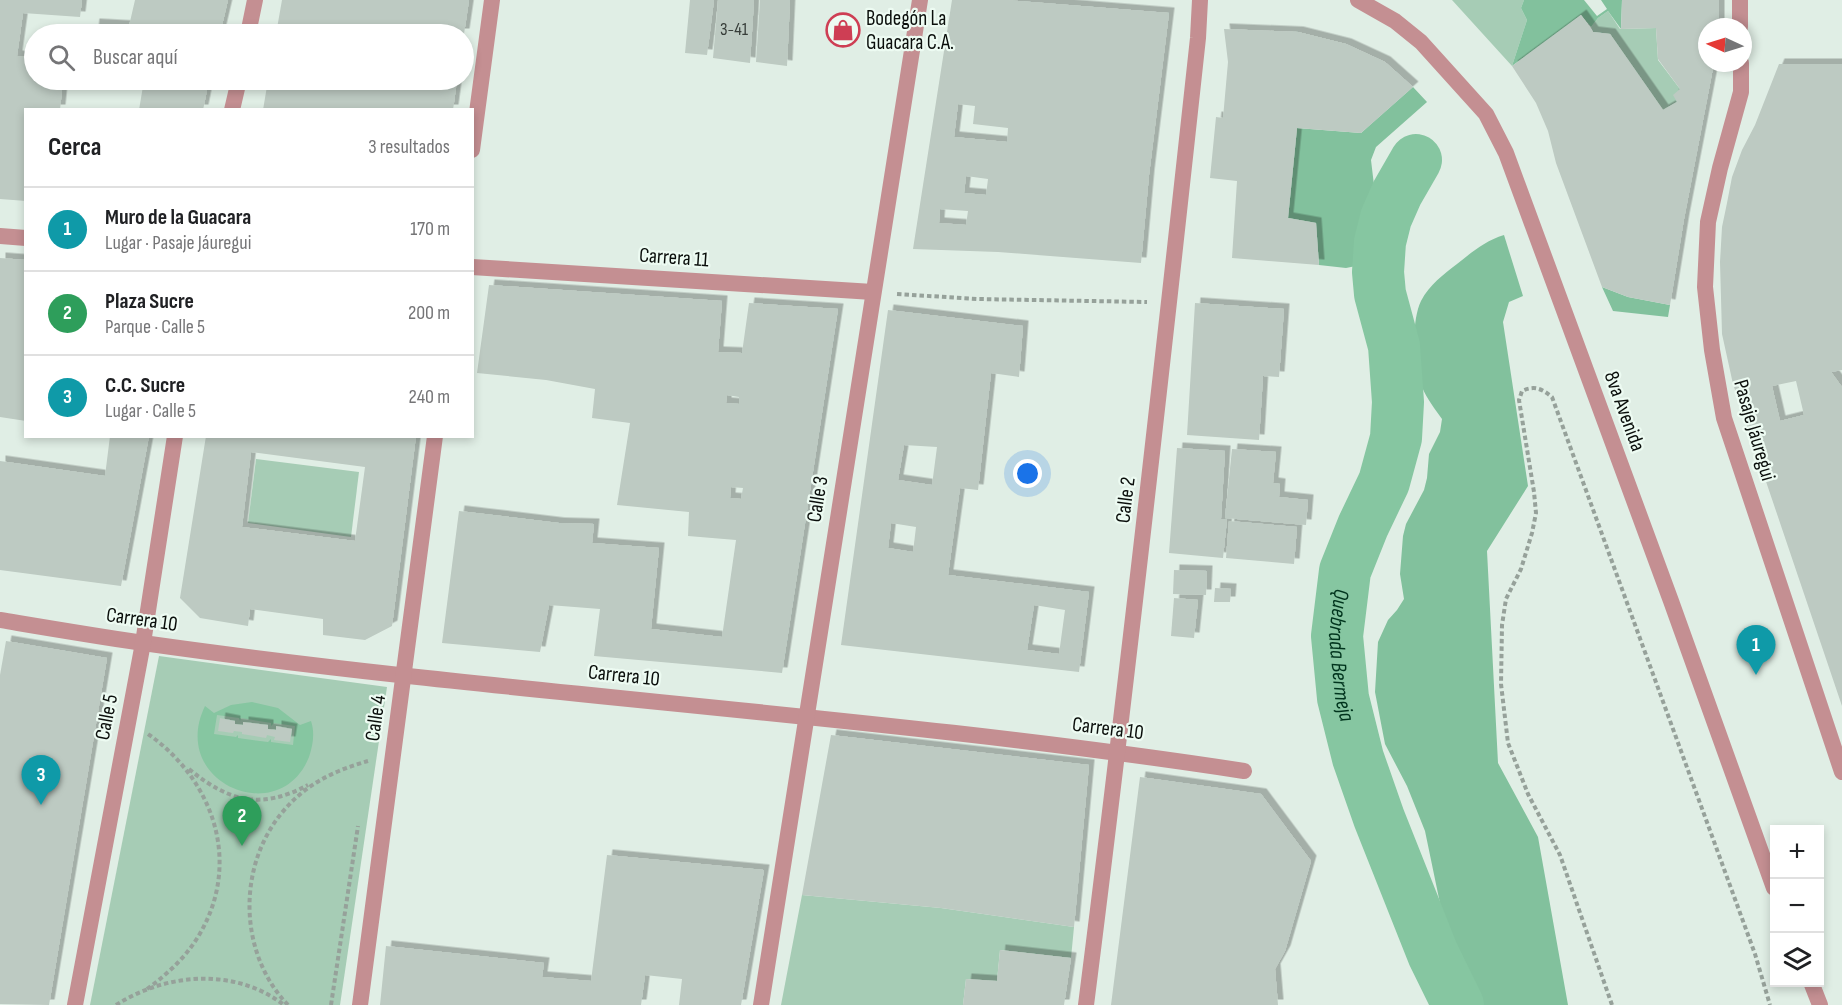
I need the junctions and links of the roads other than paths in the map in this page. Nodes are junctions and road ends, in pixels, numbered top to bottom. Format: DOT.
graph roads {
  1 [pos="255,0"];
  2 [pos="492,0"];
  3 [pos="920,0"];
  4 [pos="1200,0"];
  5 [pos="1358,0"];
  6 [pos="1740,0"];
  7 [pos="1740,18"];
  8 [pos="250,24"];
  9 [pos="1741,72"];
  10 [pos="237,90"];
  11 [pos="232,108"];
  12 [pos="474,135"];
  13 [pos="0,236"];
  14 [pos="24,238"];
  15 [pos="474,267"];
  16 [pos="873,292"];
  17 [pos="174,438"];
  18 [pos="435,438"];
  19 [pos="0,620"];
  20 [pos="142,643"];
  21 [pos="404,675"];
  22 [pos="806,716"];
  23 [pos="1118,752"];
  24 [pos="1841,762"];
  25 [pos="1244,771"];
  26 [pos="1771,879"];
  27 [pos="1813,987"];
  28 [pos="75,1005"];
  29 [pos="360,1005"];
  30 [pos="761,1005"];
  31 [pos="1086,1005"];
  32 [pos="1820,1005"];
  1 -- 8 [label="street"];
  2 -- 12 [label="street"];
  3 -- 16 [label="street, Calle 3"];
  4 -- 23 [label="street, Calle 2"];
  5 -- 26 [label="street, 8va Avenida"];
  6 -- 7 [label="street"];
  9 -- 24 [label="street, Pasaje Jáuregui"];
  10 -- 11 [label="street"];
  13 -- 14 [label="street"];
  15 -- 16 [label="street, Carrera 11"];
  16 -- 22 [label="street, Calle 3"];
  17 -- 20 [label="street, Calle 5"];
  18 -- 21 [label="street, Calle 4"];
  19 -- 20 [label="street, Carrera 10"];
  20 -- 21 [label="street, Carrera 10"];
  20 -- 28 [label="street, Calle 5"];
  21 -- 22 [label="street, Carrera 10"];
  21 -- 29 [label="street, Calle 4"];
  22 -- 23 [label="street, Carrera 10"];
  22 -- 30 [label="street, Calle 3"];
  23 -- 25 [label="street, Carrera 10"];
  23 -- 31 [label="street, Calle 2"];
  27 -- 32 [label="street"];
}
